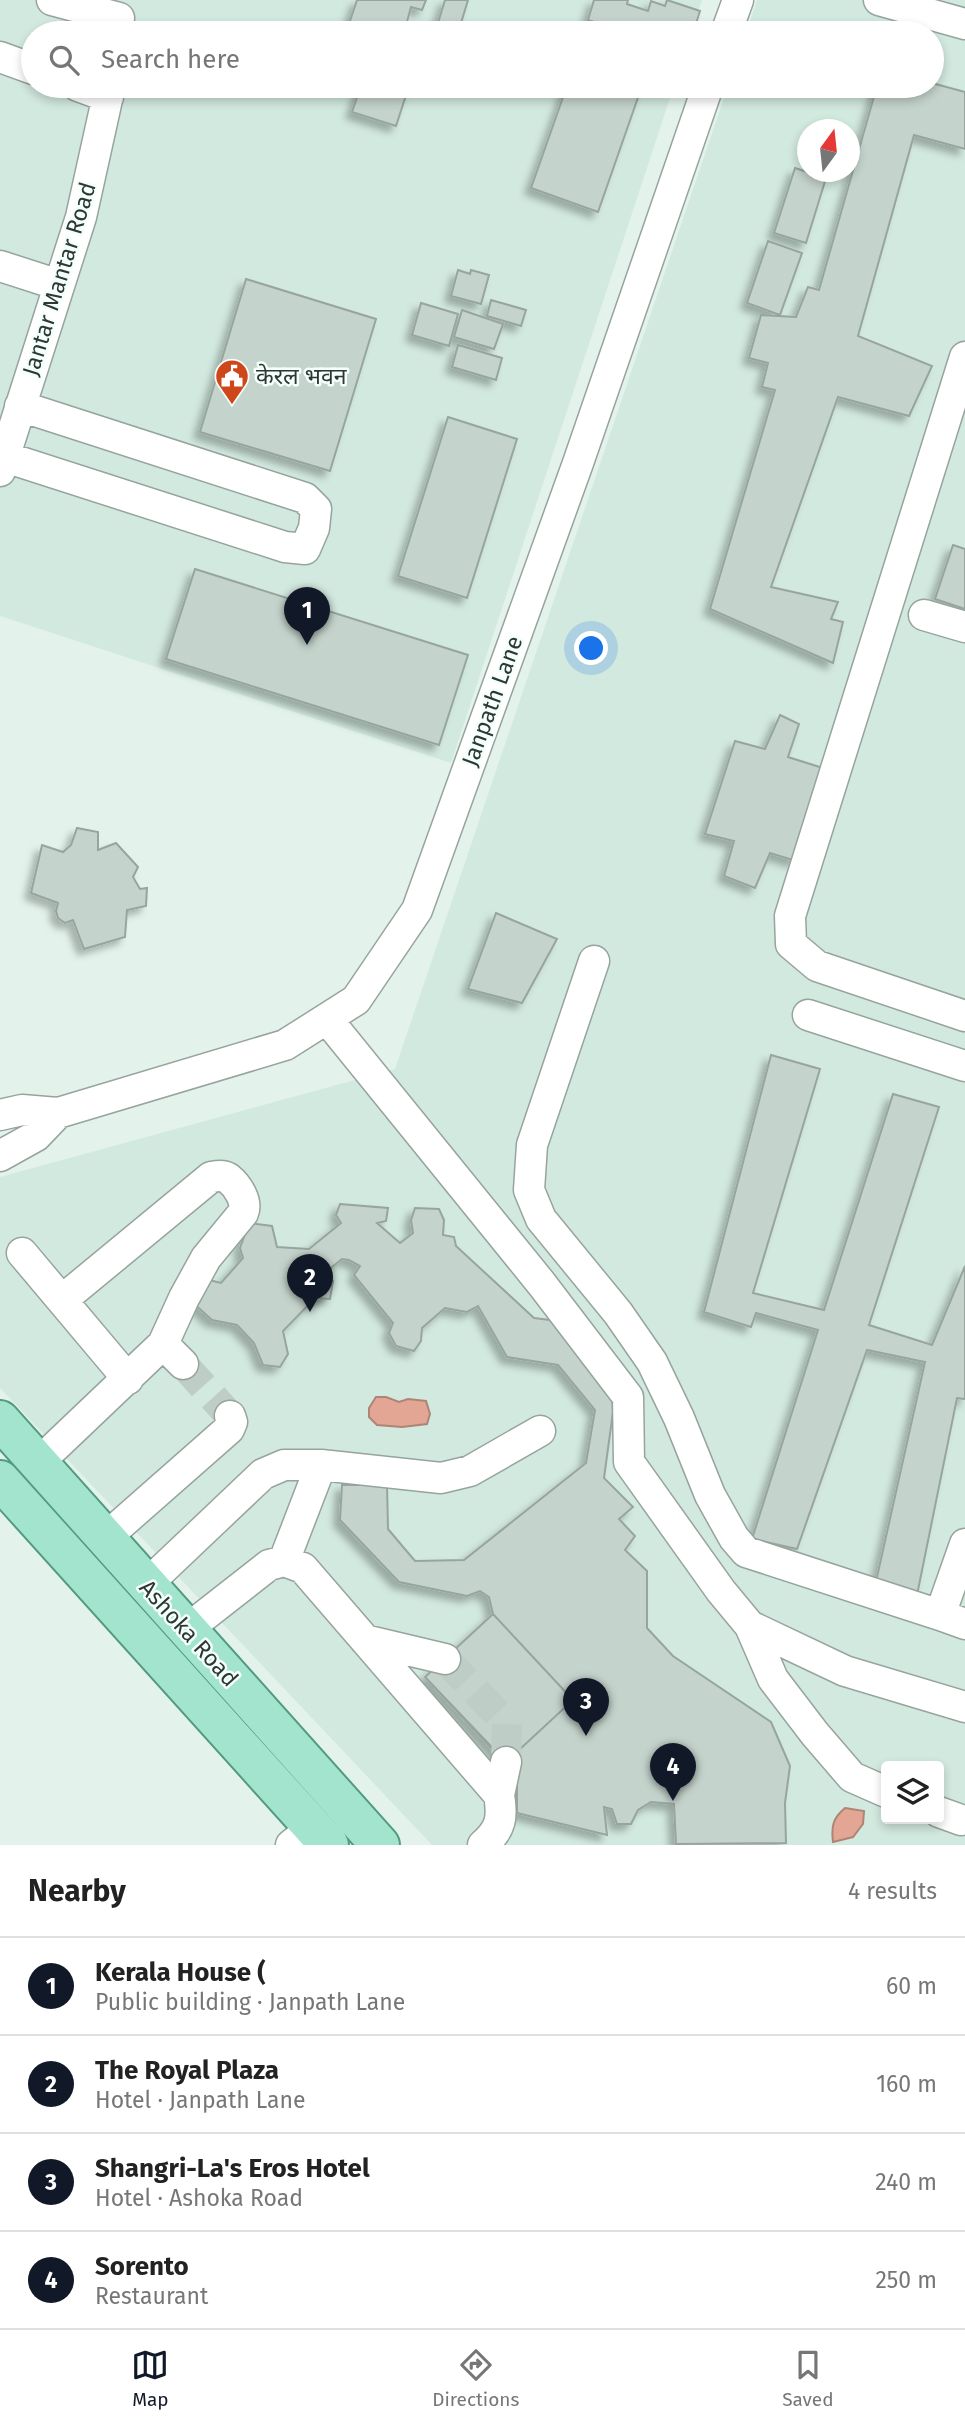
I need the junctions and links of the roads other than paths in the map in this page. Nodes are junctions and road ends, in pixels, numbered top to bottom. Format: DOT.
graph roads {
  1 [pos="52,0"];
  2 [pos="738,0"];
  3 [pos="879,0"];
  4 [pos="119,17"];
  5 [pos="730,21"];
  6 [pos="965,24"];
  7 [pos="0,57"];
  8 [pos="21,65"];
  9 [pos="107,98"];
  10 [pos="704,98"];
  11 [pos="0,266"];
  12 [pos="59,285"];
  13 [pos="965,356"];
  14 [pos="20,406"];
  15 [pos="2,464"];
  16 [pos="924,615"];
  17 [pos="965,627"];
  18 [pos="594,961"];
  19 [pos="808,1015"];
  20 [pos="965,1016"];
  21 [pos="327,1018"];
  22 [pos="965,1066"];
  23 [pos="58,1113"];
  24 [pos="0,1115"];
  25 [pos="0,1156"];
  26 [pos="22,1253"];
  27 [pos="62,1300"];
  28 [pos="128,1379"];
  29 [pos="230,1416"];
  30 [pos="0,1420"];
  31 [pos="540,1431"];
  32 [pos="39,1462"];
  33 [pos="321,1465"];
  34 [pos="0,1480"];
  35 [pos="104,1539"];
  36 [pos="965,1544"];
  37 [pos="284,1561"];
  38 [pos="146,1585"];
  39 [pos="953,1619"];
  40 [pos="750,1626"];
  41 [pos="186,1630"];
  42 [pos="365,1640"];
  43 [pos="445,1659"];
  44 [pos="965,1707"];
  45 [pos="506,1762"];
  46 [pos="881,1790"];
  47 [pos="499,1795"];
  48 [pos="311,1839"];
  49 [pos="380,1845"];
  50 [pos="483,1845"];
  1 -- 4 [label="street"];
  2 -- 5 [label="street"];
  3 -- 6 [label="street"];
  7 -- 8 [label="street"];
  9 -- 12 [label="street, Jantar Mantar Road"];
  10 -- 21 [label="street, Janpath Lane"];
  11 -- 12 [label="street"];
  12 -- 14 [label="street, Jantar Mantar Road"];
  13 -- 20 [label="street"];
  14 -- 15 [label="street, Jantar Mantar Road"];
  14 -- 15 [label="street"];
  16 -- 17 [label="street"];
  18 -- 39 [label="street"];
  19 -- 22 [label="street"];
  21 -- 23 [label="street, Janpath Lane"];
  21 -- 40 [label="street"];
  23 -- 24 [label="street, Janpath Lane"];
  23 -- 25 [label="street, Janpath Lane"];
  26 -- 27 [label="street"];
  27 -- 28 [label="street"];
  27 -- 28 [label="street"];
  28 -- 32 [label="street"];
  29 -- 35 [label="street"];
  30 -- 32 [label="main road, Ashoka Road"];
  31 -- 33 [label="street"];
  32 -- 35 [label="main road, Ashoka Road"];
  33 -- 37 [label="street"];
  33 -- 38 [label="street"];
  34 -- 48 [label="main road, Ashoka Road"];
  35 -- 38 [label="main road, Ashoka Road"];
  36 -- 39 [label="street"];
  37 -- 41 [label="street"];
  37 -- 42 [label="street"];
  38 -- 41 [label="main road, Ashoka Road"];
  40 -- 44 [label="street"];
  40 -- 46 [label="street"];
  41 -- 49 [label="main road, Ashoka Road"];
  42 -- 43 [label="street"];
  42 -- 47 [label="street"];
  45 -- 47 [label="street"];
  47 -- 50 [label="street"];
}
